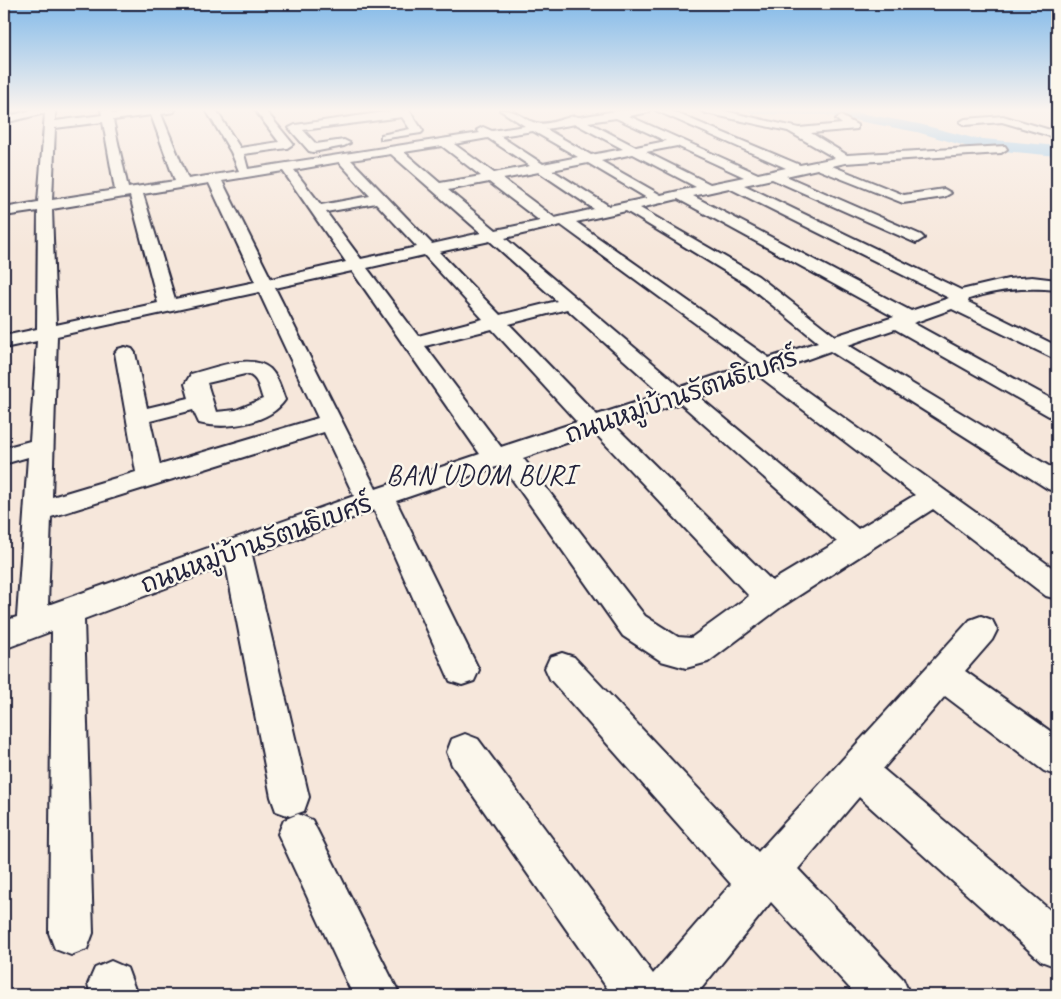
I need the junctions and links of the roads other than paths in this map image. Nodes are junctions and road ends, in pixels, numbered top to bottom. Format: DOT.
graph roads {
  1 [pos="47,157"];
  2 [pos="118,157"];
  3 [pos="172,157"];
  4 [pos="239,157"];
  5 [pos="351,157"];
  6 [pos="401,157"];
  7 [pos="467,157"];
  8 [pos="524,157"];
  9 [pos="584,157"];
  10 [pos="607,157"];
  11 [pos="647,157"];
  12 [pos="715,157"];
  13 [pos="770,157"];
  14 [pos="843,157"];
  15 [pos="855,157"];
  16 [pos="911,157"];
  17 [pos="342,158"];
  18 [pos="590,160"];
  19 [pos="819,165"];
  20 [pos="930,166"];
  21 [pos="286,167"];
  22 [pos="542,168"];
  23 [pos="875,168"];
  24 [pos="799,169"];
  25 [pos="245,174"];
  26 [pos="766,177"];
  27 [pos="492,178"];
  28 [pos="214,179"];
  29 [pos="183,184"];
  30 [pos="731,184"];
  31 [pos="437,188"];
  32 [pos="709,189"];
  33 [pos="128,192"];
  34 [pos="944,193"];
  35 [pos="682,196"];
  36 [pos="379,198"];
  37 [pos="660,200"];
  38 [pos="45,205"];
  39 [pos="628,207"];
  40 [pos="317,210"];
  41 [pos="4,212"];
  42 [pos="608,212"];
  43 [pos="560,222"];
  44 [pos="494,237"];
  45 [pos="916,238"];
  46 [pos="428,250"];
  47 [pos="358,266"];
  48 [pos="1057,285"];
  49 [pos="265,286"];
  50 [pos="956,299"];
  51 [pos="570,303"];
  52 [pos="168,306"];
  53 [pos="902,320"];
  54 [pos="495,322"];
  55 [pos="47,332"];
  56 [pos="4,342"];
  57 [pos="413,343"];
  58 [pos="831,343"];
  59 [pos="125,353"];
  60 [pos="1057,354"];
  61 [pos="763,367"];
  62 [pos="307,375"];
  63 [pos="269,384"];
  64 [pos="680,394"];
  65 [pos="200,402"];
  66 [pos="1057,411"];
  67 [pos="138,417"];
  68 [pos="331,422"];
  69 [pos="596,424"];
  70 [pos="41,446"];
  71 [pos="4,456"];
  72 [pos="501,456"];
  73 [pos="150,478"];
  74 [pos="1057,483"];
  75 [pos="932,497"];
  76 [pos="375,499"];
  77 [pos="37,511"];
  78 [pos="857,544"];
  79 [pos="237,551"];
  80 [pos="1057,587"];
  81 [pos="770,598"];
  82 [pos="68,612"];
  83 [pos="32,624"];
  84 [pos="981,630"];
  85 [pos="4,635"];
  86 [pos="562,668"];
  87 [pos="462,670"];
  88 [pos="943,675"];
  89 [pos="465,752"];
  90 [pos="1057,758"];
  91 [pos="857,771"];
  92 [pos="764,877"];
  93 [pos="71,933"];
  94 [pos="1057,945"];
  95 [pos="377,995"];
  96 [pos="640,995"];
  97 [pos="666,995"];
  98 [pos="887,995"];
  1 -- 38 [label="street"];
  2 -- 33 [label="street"];
  3 -- 29 [label="street"];
  4 -- 25 [label="street"];
  5 -- 17 [label="street"];
  6 -- 31 [label="street"];
  7 -- 27 [label="street"];
  8 -- 22 [label="street"];
  9 -- 18 [label="street"];
  10 -- 18 [label="street"];
  11 -- 32 [label="street"];
  12 -- 26 [label="street"];
  13 -- 24 [label="street"];
  14 -- 19 [label="street"];
  15 -- 23 [label="street"];
  16 -- 20 [label="street"];
  17 -- 21 [label="street"];
  17 -- 36 [label="street"];
  18 -- 22 [label="street"];
  18 -- 37 [label="street"];
  19 -- 24 [label="street"];
  19 -- 34 [label="street"];
  21 -- 25 [label="street"];
  21 -- 40 [label="street"];
  22 -- 27 [label="street"];
  22 -- 42 [label="street"];
  24 -- 26 [label="street"];
  25 -- 28 [label="street"];
  26 -- 30 [label="street"];
  26 -- 45 [label="street"];
  27 -- 31 [label="street"];
  27 -- 43 [label="street"];
  28 -- 29 [label="street"];
  28 -- 49 [label="street"];
  29 -- 33 [label="street"];
  30 -- 32 [label="street"];
  30 -- 50 [label="street"];
  31 -- 44 [label="street"];
  32 -- 35 [label="street"];
  33 -- 38 [label="street"];
  33 -- 52 [label="street"];
  35 -- 37 [label="street"];
  35 -- 53 [label="street"];
  36 -- 40 [label="street"];
  36 -- 46 [label="street"];
  37 -- 39 [label="street"];
  38 -- 41 [label="street"];
  38 -- 55 [label="street"];
  39 -- 42 [label="street"];
  39 -- 58 [label="street"];
  40 -- 47 [label="street"];
  42 -- 43 [label="street"];
  43 -- 44 [label="street"];
  43 -- 61 [label="street"];
  44 -- 46 [label="street"];
  44 -- 51 [label="street"];
  46 -- 47 [label="street"];
  46 -- 54 [label="street"];
  47 -- 49 [label="street"];
  47 -- 57 [label="street"];
  48 -- 50 [label="street"];
  49 -- 52 [label="street"];
  49 -- 62 [label="street"];
  50 -- 53 [label="street, ถนนหมู่บ้านรัตนธิเบศร์"];
  50 -- 60 [label="street"];
  51 -- 54 [label="street"];
  51 -- 64 [label="street"];
  52 -- 55 [label="street"];
  53 -- 58 [label="street, ถนนหมู่บ้านรัตนธิเบศร์"];
  53 -- 66 [label="street"];
  54 -- 57 [label="street"];
  54 -- 69 [label="street"];
  55 -- 56 [label="street"];
  55 -- 70 [label="street"];
  57 -- 72 [label="street"];
  58 -- 61 [label="street, ถนนหมู่บ้านรัตนธิเบศร์"];
  58 -- 74 [label="street"];
  59 -- 67 [label="street"];
  61 -- 64 [label="street, ถนนหมู่บ้านรัตนธิเบศร์"];
  61 -- 75 [label="street"];
  62 -- 63 [label="street"];
  62 -- 68 [label="street"];
  63 -- 65 [label="street"];
  63 -- 65 [label="street"];
  64 -- 69 [label="street, ถนนหมู่บ้านรัตนธิเบศร์"];
  64 -- 78 [label="street"];
  65 -- 67 [label="street"];
  67 -- 73 [label="street"];
  68 -- 73 [label="street"];
  68 -- 76 [label="street"];
  69 -- 72 [label="street, ถนนหมู่บ้านรัตนธิเบศร์"];
  69 -- 81 [label="street"];
  70 -- 71 [label="street"];
  70 -- 77 [label="street"];
  72 -- 76 [label="street, ถนนหมู่บ้านรัตนธิเบศร์"];
  72 -- 81 [label="street"];
  73 -- 77 [label="street"];
  75 -- 78 [label="street"];
  75 -- 80 [label="street"];
  76 -- 79 [label="street, ถนนหมู่บ้านรัตนธิเบศร์"];
  76 -- 87 [label="street"];
  77 -- 83 [label="street"];
  78 -- 81 [label="street"];
  79 -- 82 [label="street, ถนนหมู่บ้านรัตนธิเบศร์"];
  79 -- 95 [label="street"];
  82 -- 83 [label="street, ถนนหมู่บ้านรัตนธิเบศร์"];
  82 -- 93 [label="street"];
  83 -- 85 [label="street, ถนนหมู่บ้านรัตนธิเบศร์"];
  84 -- 88 [label="street"];
  86 -- 92 [label="street"];
  88 -- 90 [label="street"];
  88 -- 91 [label="street"];
  89 -- 96 [label="street"];
  91 -- 92 [label="street"];
  91 -- 94 [label="street"];
  92 -- 97 [label="street"];
  92 -- 98 [label="street"];
}
